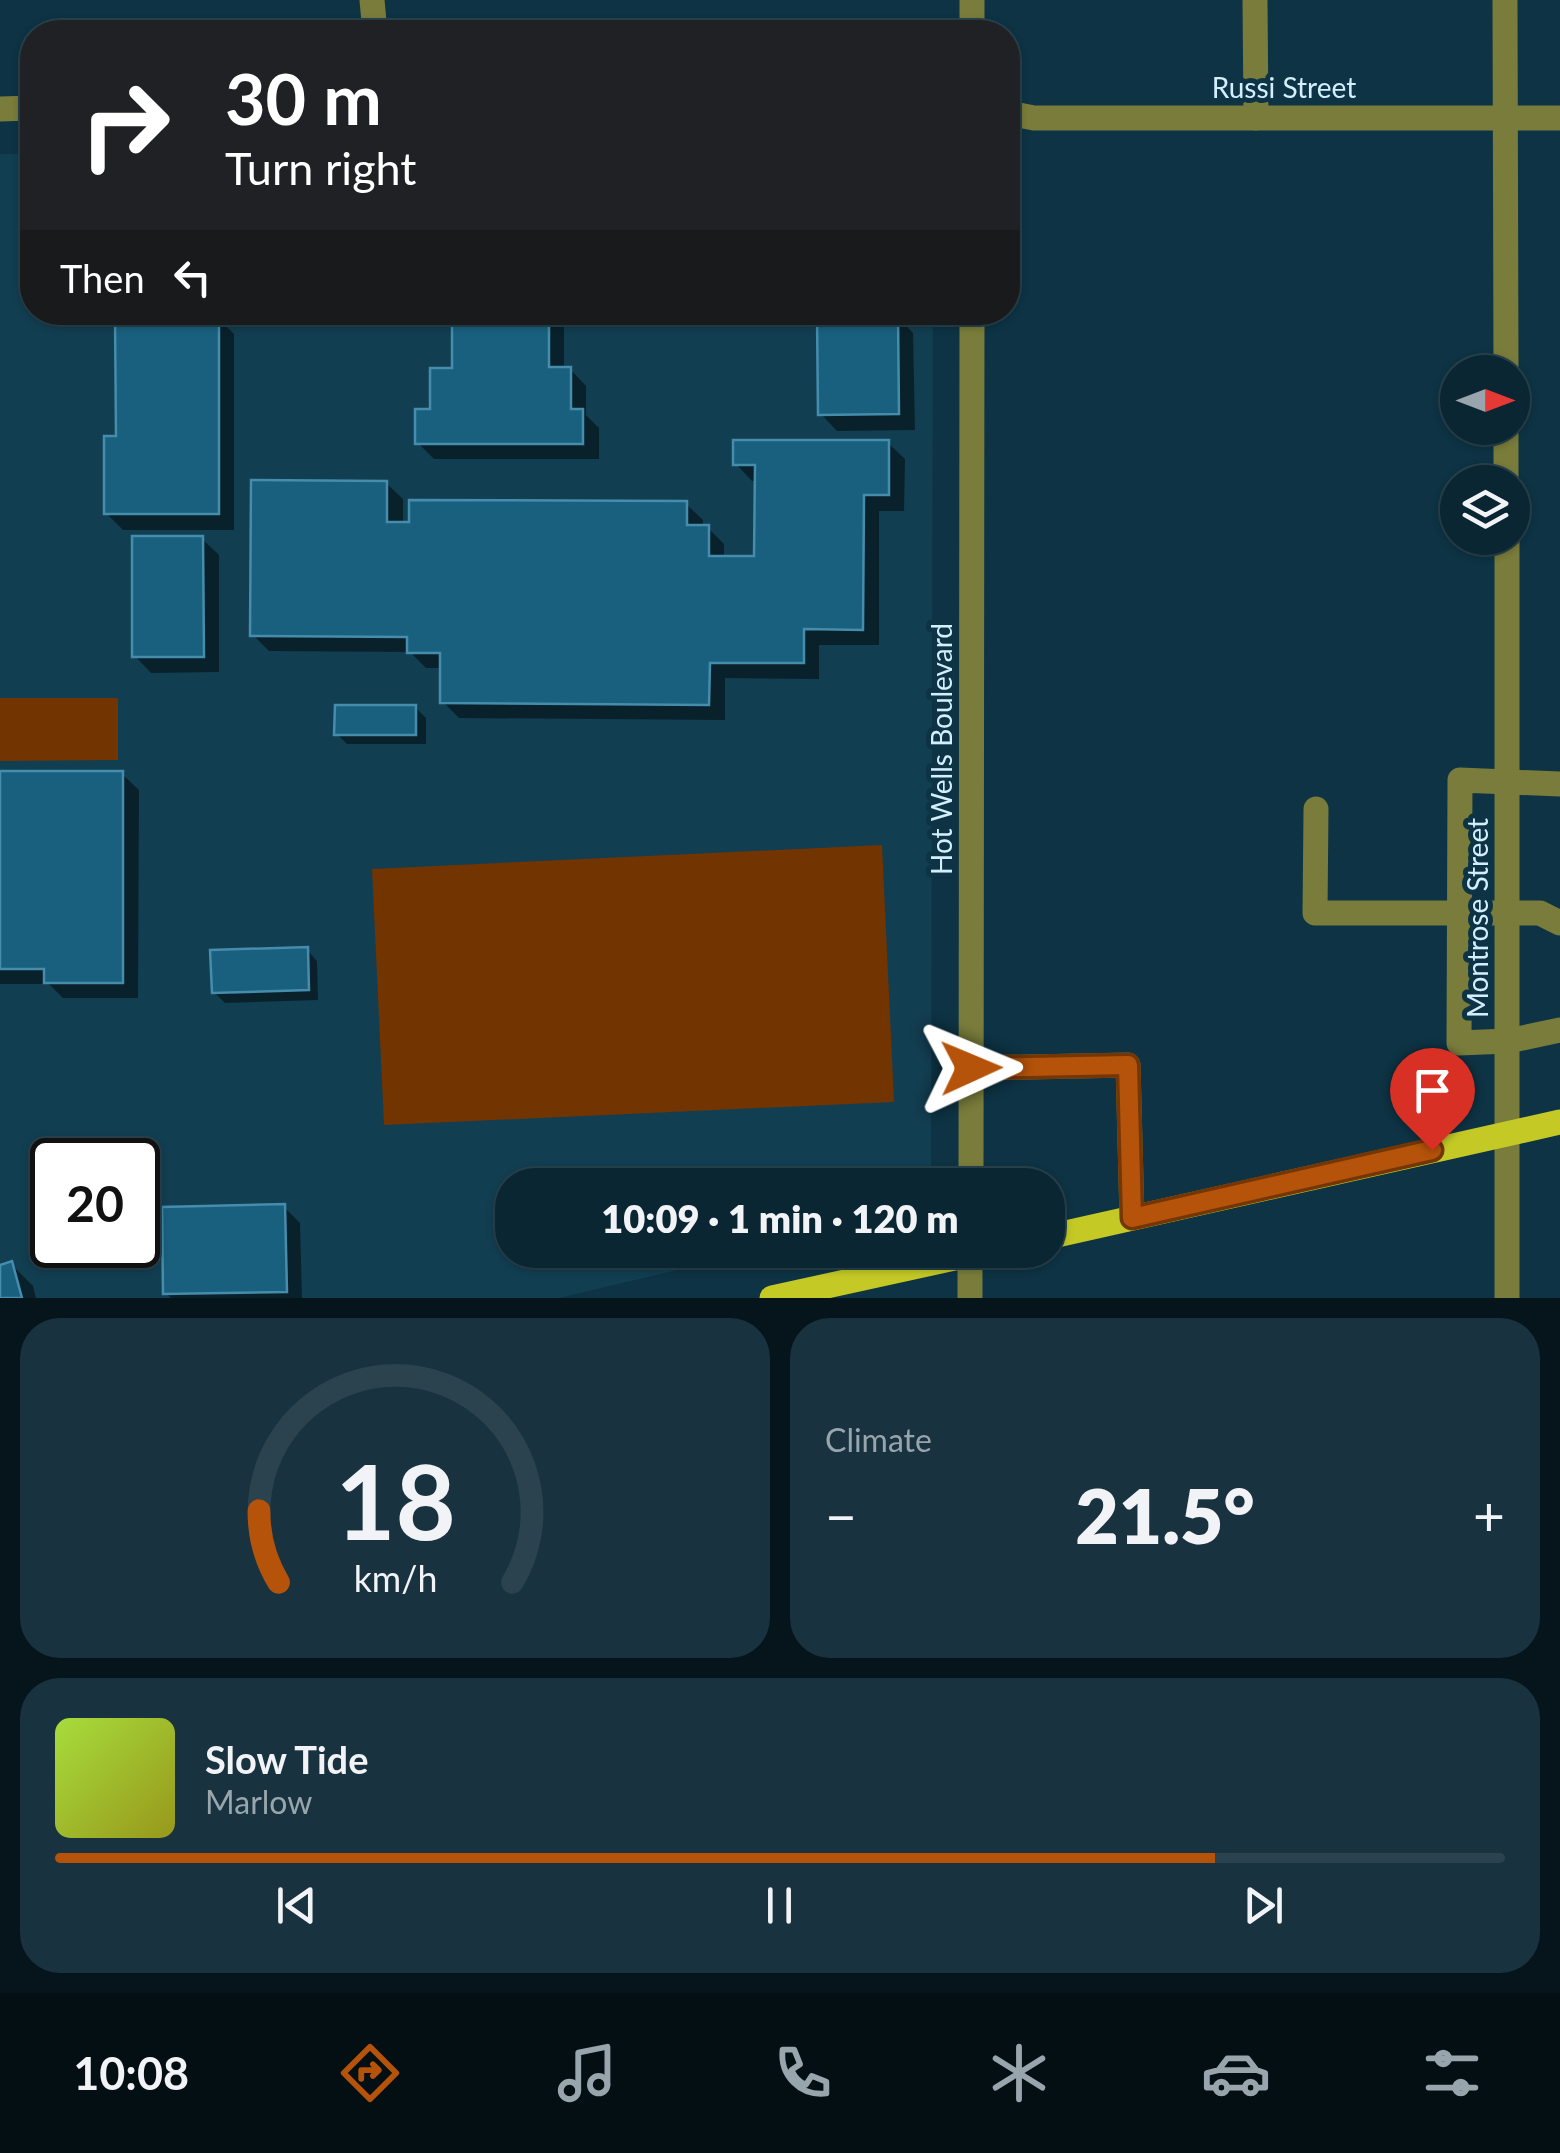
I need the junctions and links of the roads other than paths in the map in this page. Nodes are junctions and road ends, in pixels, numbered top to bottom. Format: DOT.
graph roads {
  1 [pos="1256,0"];
  2 [pos="1505,0"];
  3 [pos="1020,115"];
  4 [pos="1256,118"];
  5 [pos="1506,118"];
  6 [pos="1560,118"];
  7 [pos="972,325"];
  8 [pos="1506,355"];
  9 [pos="1506,555"];
  10 [pos="1507,782"];
  11 [pos="1560,784"];
  12 [pos="1316,809"];
  13 [pos="1459,913"];
  14 [pos="1507,914"];
  15 [pos="1560,922"];
  16 [pos="1560,1030"];
  17 [pos="1508,1041"];
  18 [pos="971,1068"];
  19 [pos="1560,1122"];
  20 [pos="1508,1134"];
  21 [pos="970,1168"];
  22 [pos="1132,1218"];
  23 [pos="1065,1233"];
  24 [pos="906,1268"];
  25 [pos="975,1268"];
  26 [pos="772,1298"];
  27 [pos="970,1298"];
  28 [pos="1507,1298"];
  1 -- 4 [label="street"];
  2 -- 5 [label="street"];
  3 -- 4 [label="street, Russi Street"];
  4 -- 5 [label="street, Russi Street"];
  5 -- 6 [label="street, Russi Street"];
  5 -- 8 [label="street"];
  7 -- 18 [label="street, Hot Wells Boulevard"];
  9 -- 10 [label="street, Montrose Street"];
  10 -- 11 [label="street"];
  10 -- 13 [label="street"];
  10 -- 14 [label="street, Montrose Street"];
  12 -- 13 [label="street"];
  13 -- 14 [label="street"];
  13 -- 17 [label="street"];
  14 -- 15 [label="street"];
  14 -- 17 [label="street, Montrose Street"];
  16 -- 17 [label="street"];
  17 -- 20 [label="street, Montrose Street"];
  18 -- 21 [label="street, Hot Wells Boulevard"];
  18 -- 22 [label="street"];
  19 -- 20 [label="main road"];
  20 -- 22 [label="main road"];
  20 -- 28 [label="street, Montrose Street"];
  22 -- 23 [label="main road"];
  24 -- 26 [label="main road"];
  25 -- 27 [label="street"];
}
